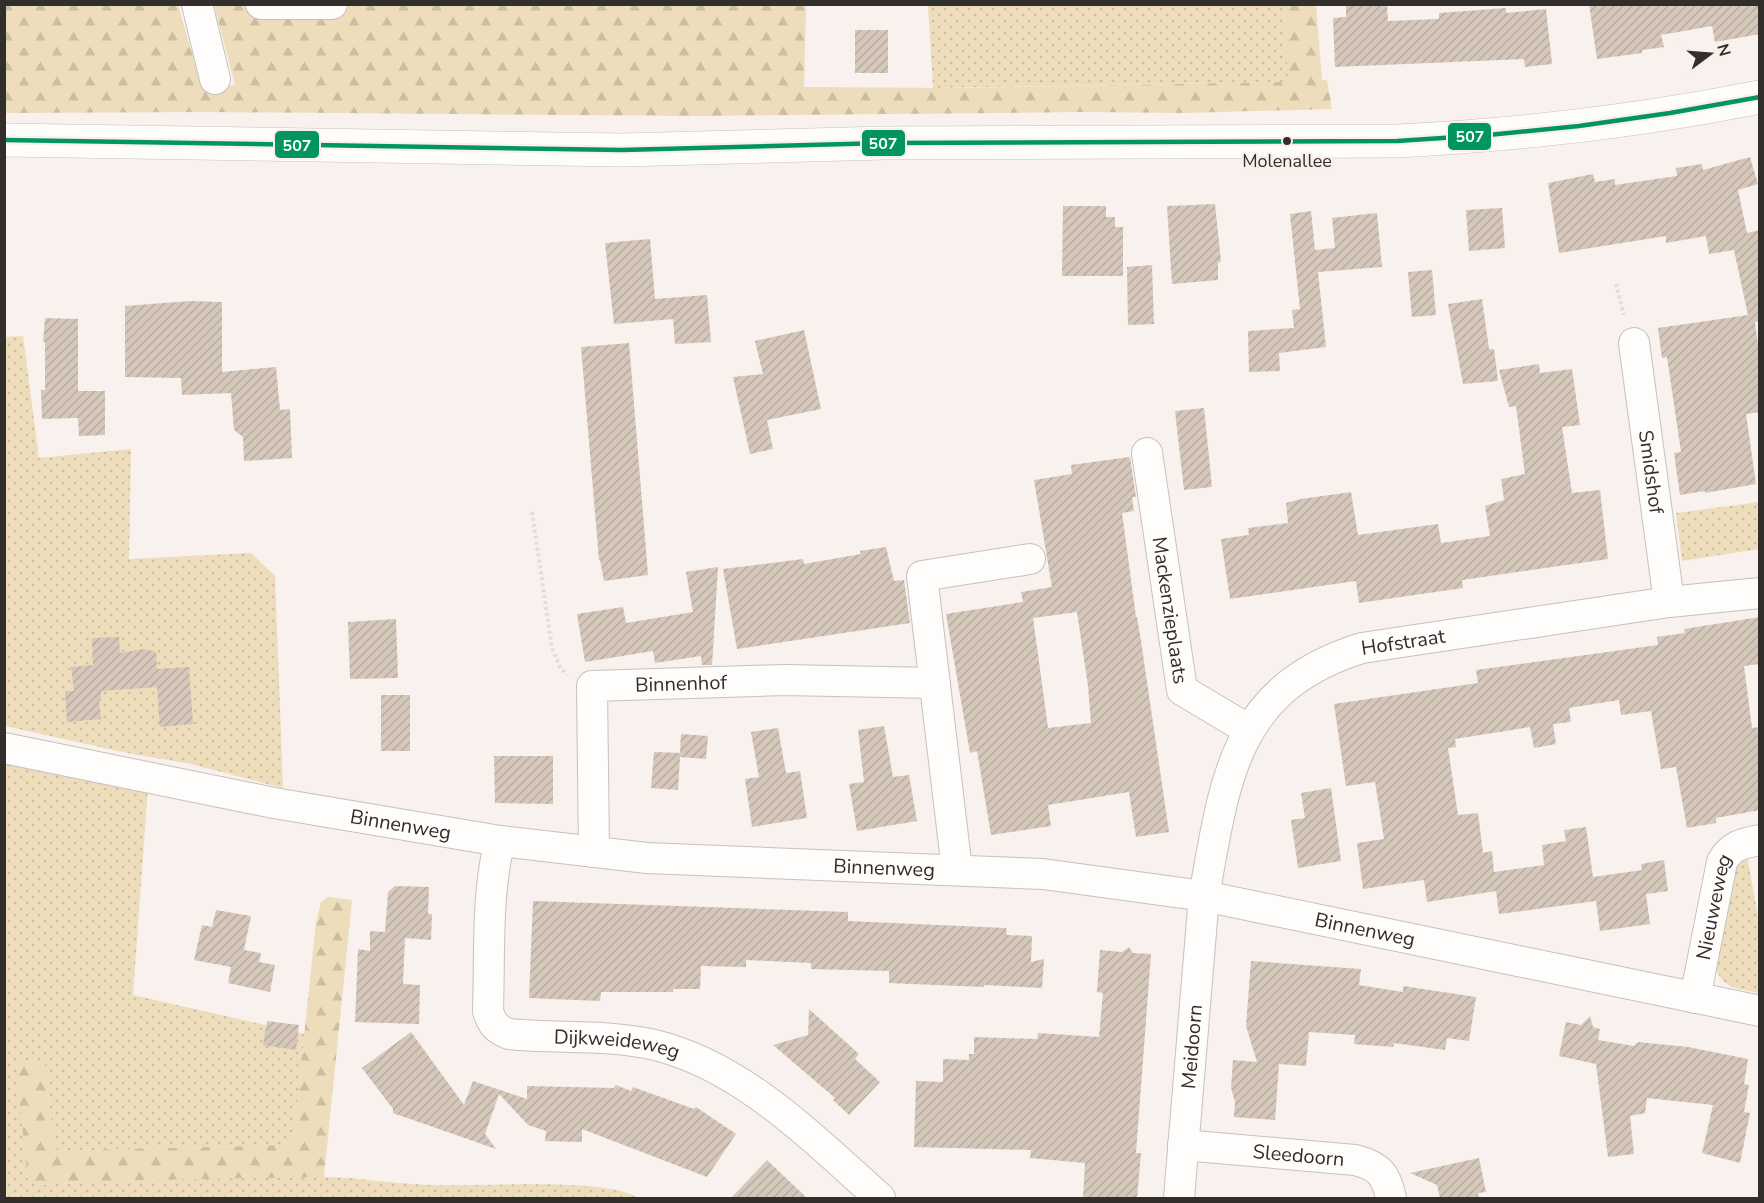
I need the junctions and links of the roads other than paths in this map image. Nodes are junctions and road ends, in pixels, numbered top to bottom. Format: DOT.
graph roads {
  1 [pos="197,4"];
  2 [pos="261,4"];
  3 [pos="332,4"];
  4 [pos="215,79"];
  5 [pos="1760,96"];
  6 [pos="4,140"];
  7 [pos="1634,343"];
  8 [pos="1147,453"];
  9 [pos="1030,559"];
  10 [pos="1760,593"];
  11 [pos="1670,602"];
  12 [pos="935,683"];
  13 [pos="1249,730"];
  14 [pos="4,748"];
  15 [pos="1760,840"];
  16 [pos="500,841"];
  17 [pos="594,852"];
  18 [pos="957,870"];
  19 [pos="1204,896"];
  20 [pos="1695,998"];
  21 [pos="1760,1011"];
  22 [pos="1184,1145"];
  23 [pos="880,1198"];
  24 [pos="1179,1198"];
  25 [pos="1391,1198"];
  1 -- 4 [label="street"];
  2 -- 3 [label="street"];
  5 -- 6 [label="main road"];
  7 -- 11 [label="street, Smidshof"];
  8 -- 13 [label="street, Mackenzieplaats"];
  9 -- 12 [label="street"];
  10 -- 11 [label="street, Hofstraat"];
  11 -- 13 [label="street, Hofstraat"];
  12 -- 17 [label="street, Binnenhof"];
  12 -- 18 [label="street"];
  13 -- 19 [label="street, Hofstraat"];
  14 -- 16 [label="street, Binnenweg"];
  15 -- 20 [label="street, Nieuweweg"];
  16 -- 17 [label="street, Binnenweg"];
  16 -- 23 [label="street, Dijkweideweg"];
  17 -- 18 [label="street, Binnenweg"];
  18 -- 19 [label="street, Binnenweg"];
  19 -- 20 [label="street, Binnenweg"];
  19 -- 22 [label="street, Meidoorn"];
  20 -- 21 [label="street, Binnenweg"];
  22 -- 24 [label="street, Meidoorn"];
  22 -- 25 [label="street, Sleedoorn"];
}
